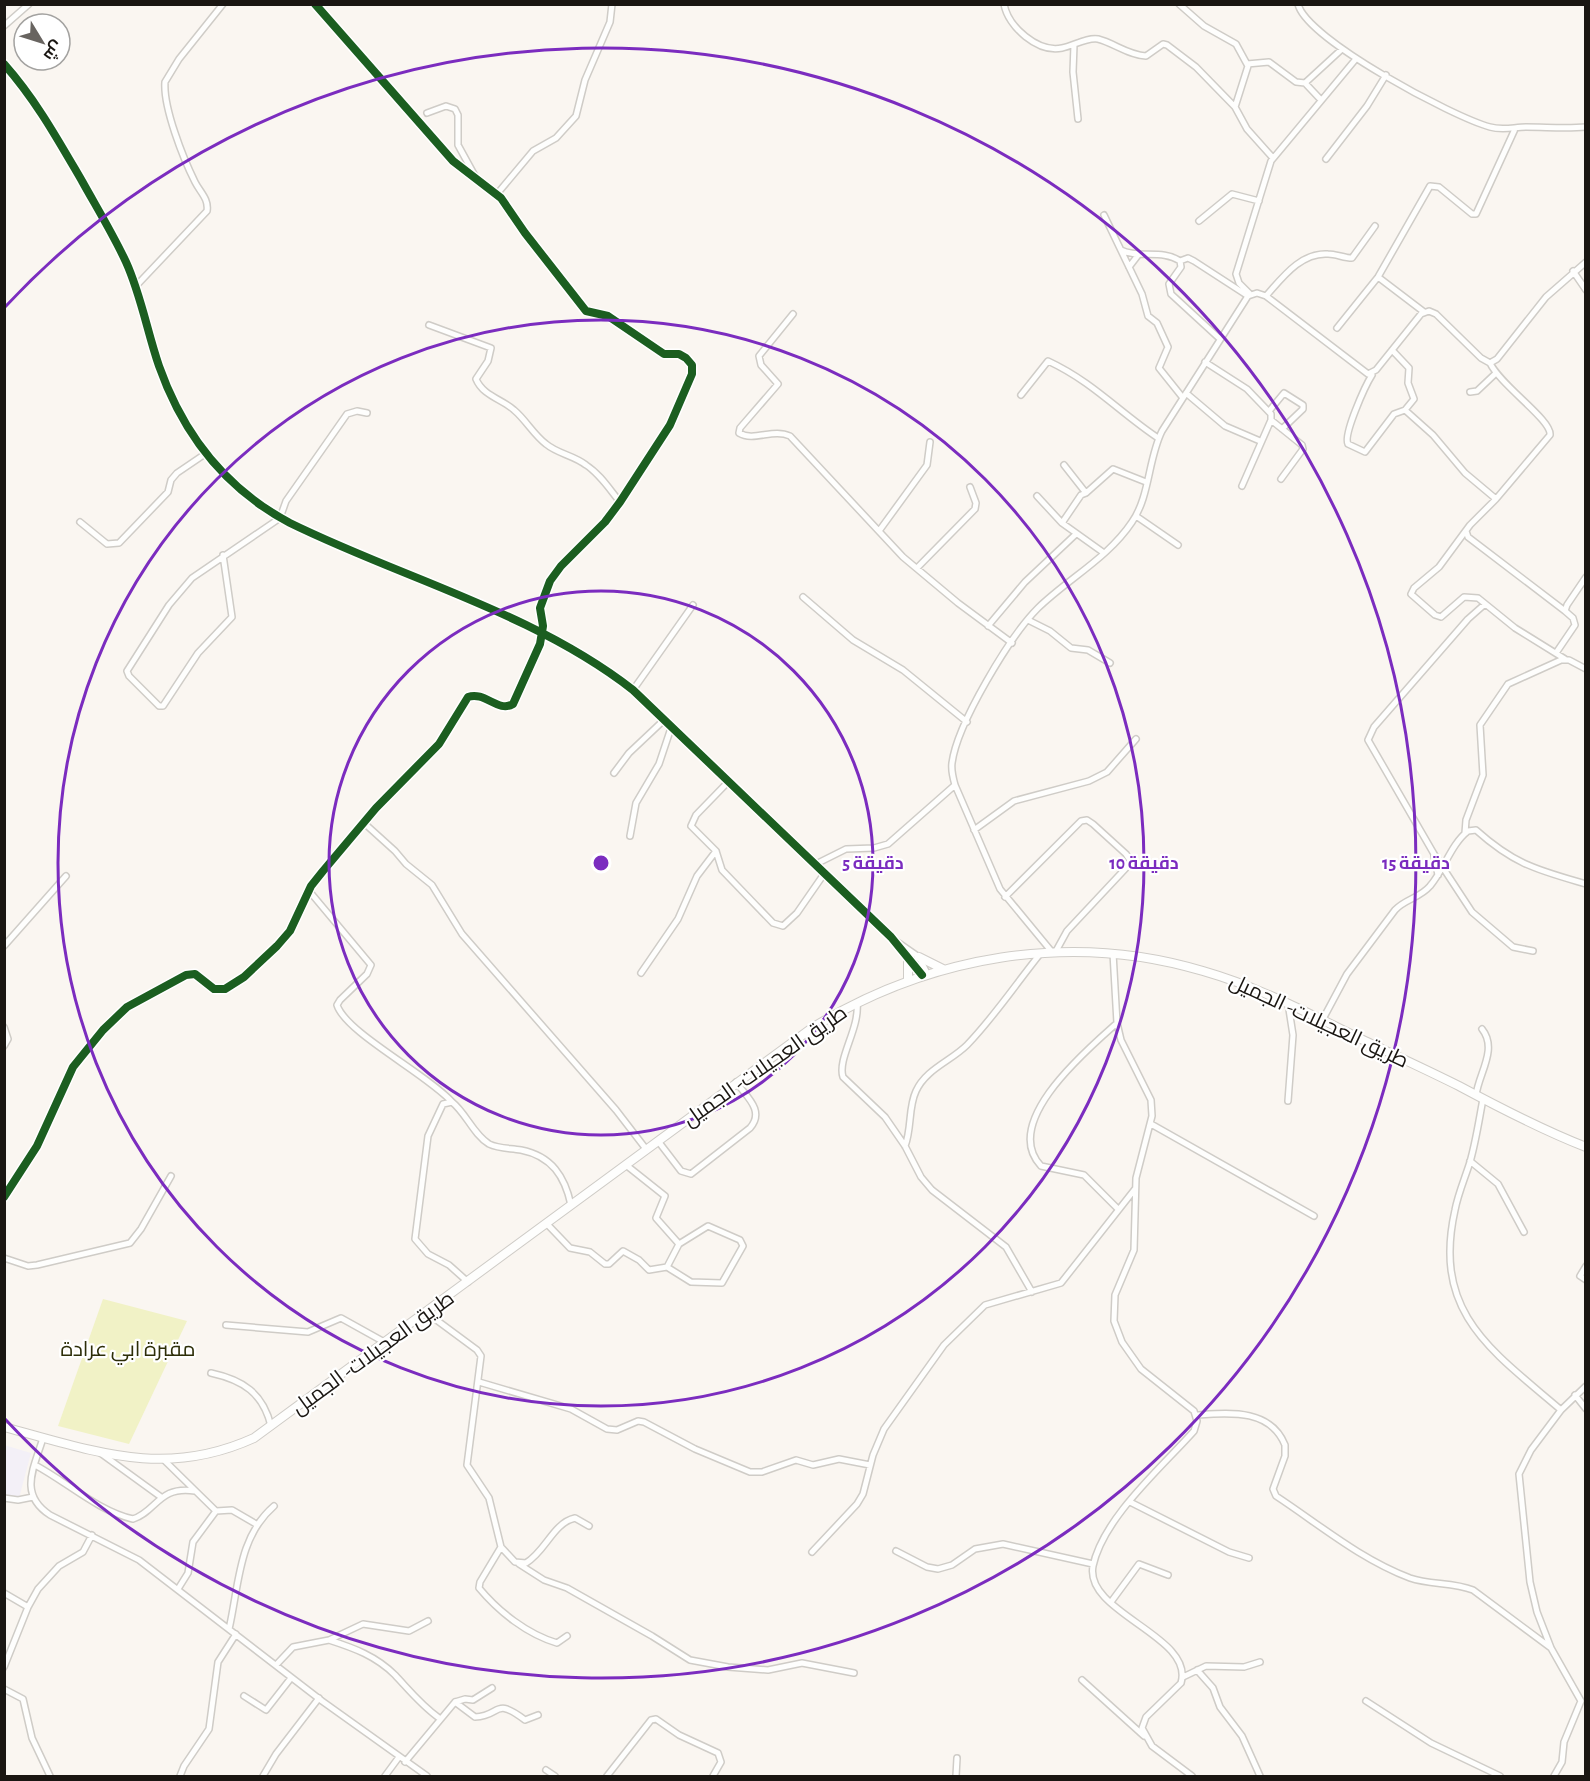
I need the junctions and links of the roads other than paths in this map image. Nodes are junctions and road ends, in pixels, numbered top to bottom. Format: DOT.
graph roads {
  1 [pos="29,4"];
  2 [pos="223,4"];
  3 [pos="315,4"];
  4 [pos="612,4"];
  5 [pos="1004,4"];
  6 [pos="1179,4"];
  7 [pos="1298,4"];
  8 [pos="4,26"];
  9 [pos="1074,45"];
  10 [pos="1342,49"];
  11 [pos="1355,60"];
  12 [pos="4,64"];
  13 [pos="1247,64"];
  14 [pos="1386,75"];
  15 [pos="1305,83"];
  16 [pos="1321,100"];
  17 [pos="1235,107"];
  18 [pos="427,113"];
  19 [pos="1078,119"];
  20 [pos="1586,127"];
  21 [pos="1515,129"];
  22 [pos="1273,158"];
  23 [pos="1326,159"];
  24 [pos="476,177"];
  25 [pos="497,194"];
  26 [pos="1259,201"];
  27 [pos="1104,215"];
  28 [pos="1199,221"];
  29 [pos="1375,226"];
  30 [pos="1119,248"];
  31 [pos="1139,254"];
  32 [pos="1180,261"];
  33 [pos="1586,261"];
  34 [pos="1129,267"];
  35 [pos="1574,271"];
  36 [pos="1378,277"];
  37 [pos="136,286"];
  38 [pos="1586,290"];
  39 [pos="1249,295"];
  40 [pos="1266,296"];
  41 [pos="1424,312"];
  42 [pos="793,314"];
  43 [pos="429,325"];
  44 [pos="1337,328"];
  45 [pos="1220,339"];
  46 [pos="1392,350"];
  47 [pos="1205,362"];
  48 [pos="1490,363"];
  49 [pos="1496,374"];
  50 [pos="1372,375"];
  51 [pos="1470,392"];
  52 [pos="1021,395"];
  53 [pos="1184,395"];
  54 [pos="1269,410"];
  55 [pos="1405,410"];
  56 [pos="367,413"];
  57 [pos="1271,420"];
  58 [pos="1282,429"];
  59 [pos="1158,438"];
  60 [pos="1260,441"];
  61 [pos="930,442"];
  62 [pos="205,454"];
  63 [pos="1064,465"];
  64 [pos="1281,479"];
  65 [pos="1146,482"];
  66 [pos="1242,486"];
  67 [pos="970,487"];
  68 [pos="1086,493"];
  69 [pos="1037,496"];
  70 [pos="1496,500"];
  71 [pos="620,502"];
  72 [pos="1136,516"];
  73 [pos="280,518"];
  74 [pos="80,522"];
  75 [pos="1062,523"];
  76 [pos="879,531"];
  77 [pos="1076,534"];
  78 [pos="1467,534"];
  79 [pos="1178,545"];
  80 [pos="1104,553"];
  81 [pos="223,555"];
  82 [pos="917,568"];
  83 [pos="1586,577"];
  84 [pos="803,597"];
  85 [pos="1485,604"];
  86 [pos="693,605"];
  87 [pos="1565,611"];
  88 [pos="1028,620"];
  89 [pos="988,626"];
  90 [pos="542,633"];
  91 [pos="1012,643"];
  92 [pos="1556,653"];
  93 [pos="1565,659"];
  94 [pos="1110,663"];
  95 [pos="1586,669"];
  96 [pos="633,690"];
  97 [pos="664,720"];
  98 [pos="967,722"];
  99 [pos="671,728"];
  100 [pos="1136,739"];
  101 [pos="614,773"];
  102 [pos="728,782"];
  103 [pos="955,785"];
  104 [pos="1466,820"];
  105 [pos="364,823"];
  106 [pos="974,830"];
  107 [pos="1476,830"];
  108 [pos="1465,833"];
  109 [pos="630,836"];
  110 [pos="716,851"];
  111 [pos="1434,854"];
  112 [pos="814,865"];
  113 [pos="1443,867"];
  114 [pos="824,874"];
  115 [pos="1438,875"];
  116 [pos="66,876"];
  117 [pos="1586,884"];
  118 [pos="309,892"];
  119 [pos="1005,897"];
  120 [pos="891,937"];
  121 [pos="4,946"];
  122 [pos="1054,951"];
  123 [pos="1533,951"];
  124 [pos="1041,953"];
  125 [pos="1113,953"];
  126 [pos="919,957"];
  127 [pos="908,958"];
  128 [pos="943,969"];
  129 [pos="641,973"];
  130 [pos="924,974"];
  131 [pos="908,980"];
  132 [pos="857,1002"];
  133 [pos="1288,1003"];
  134 [pos="1323,1019"];
  135 [pos="1117,1023"];
  136 [pos="4,1027"];
  137 [pos="1482,1029"];
  138 [pos="4,1046"];
  139 [pos="736,1082"];
  140 [pos="1479,1097"];
  141 [pos="1288,1101"];
  142 [pos="452,1102"];
  143 [pos="1151,1124"];
  144 [pos="658,1141"];
  145 [pos="905,1146"];
  146 [pos="1586,1147"];
  147 [pos="646,1149"];
  148 [pos="1470,1161"];
  149 [pos="626,1165"];
  150 [pos="171,1176"];
  151 [pos="1135,1189"];
  152 [pos="4,1197"];
  153 [pos="571,1205"];
  154 [pos="1118,1209"];
  155 [pos="1314,1216"];
  156 [pos="547,1224"];
  157 [pos="1524,1232"];
  158 [pos="679,1244"];
  159 [pos="4,1258"];
  160 [pos="1586,1266"];
  161 [pos="668,1267"];
  162 [pos="1586,1280"];
  163 [pos="468,1282"];
  164 [pos="1032,1292"];
  165 [pos="427,1313"];
  166 [pos="226,1325"];
  167 [pos="386,1343"];
  168 [pos="211,1373"];
  169 [pos="479,1382"];
  170 [pos="1586,1386"];
  171 [pos="1575,1395"];
  172 [pos="1586,1409"];
  173 [pos="1561,1410"];
  174 [pos="1196,1415"];
  175 [pos="4,1427"];
  176 [pos="272,1428"];
  177 [pos="43,1438"];
  178 [pos="98,1451"];
  179 [pos="165,1461"];
  180 [pos="35,1465"];
  181 [pos="870,1466"];
  182 [pos="195,1491"];
  183 [pos="33,1497"];
  184 [pos="161,1497"];
  185 [pos="4,1498"];
  186 [pos="1130,1502"];
  187 [pos="274,1506"];
  188 [pos="216,1511"];
  189 [pos="256,1524"];
  190 [pos="589,1526"];
  191 [pos="92,1535"];
  192 [pos="501,1547"];
  193 [pos="896,1551"];
  194 [pos="812,1552"];
  195 [pos="1249,1558"];
  196 [pos="519,1564"];
  197 [pos="1093,1564"];
  198 [pos="1168,1575"];
  199 [pos="178,1589"];
  200 [pos="4,1593"];
  201 [pos="1112,1602"];
  202 [pos="27,1607"];
  203 [pos="428,1621"];
  204 [pos="229,1629"];
  205 [pos="236,1634"];
  206 [pos="567,1636"];
  207 [pos="329,1640"];
  208 [pos="1551,1648"];
  209 [pos="1260,1662"];
  210 [pos="276,1665"];
  211 [pos="4,1667"];
  212 [pos="1197,1670"];
  213 [pos="854,1673"];
  214 [pos="1183,1677"];
  215 [pos="291,1678"];
  216 [pos="1082,1680"];
  217 [pos="492,1688"];
  218 [pos="4,1689"];
  219 [pos="244,1696"];
  220 [pos="1582,1697"];
  221 [pos="319,1698"];
  222 [pos="1366,1701"];
  223 [pos="455,1702"];
  224 [pos="538,1714"];
  225 [pos="439,1718"];
  226 [pos="1145,1737"];
  227 [pos="399,1757"];
  228 [pos="957,1758"];
  229 [pos="405,1762"];
  230 [pos="546,1770"];
  231 [pos="50,1776"];
  232 [pos="180,1776"];
  233 [pos="263,1776"];
  234 [pos="385,1776"];
  235 [pos="427,1776"];
  236 [pos="555,1776"];
  237 [pos="607,1776"];
  238 [pos="713,1776"];
  239 [pos="956,1776"];
  240 [pos="1192,1776"];
  241 [pos="1260,1776"];
  242 [pos="1500,1776"];
  243 [pos="1554,1776"];
  1 -- 8 [label="street"];
  2 -- 37 [label="street"];
  3 -- 24 [label="street"];
  4 -- 25 [label="street"];
  5 -- 9 [label="street"];
  6 -- 13 [label="street"];
  7 -- 10 [label="street"];
  9 -- 17 [label="street"];
  9 -- 19 [label="street"];
  10 -- 11 [label="street"];
  10 -- 15 [label="street"];
  11 -- 14 [label="street"];
  11 -- 16 [label="street"];
  12 -- 37 [label="street"];
  13 -- 15 [label="street"];
  13 -- 17 [label="street"];
  14 -- 21 [label="street"];
  14 -- 23 [label="street"];
  15 -- 16 [label="street"];
  16 -- 22 [label="street"];
  17 -- 22 [label="street"];
  18 -- 24 [label="street"];
  20 -- 21 [label="street"];
  21 -- 36 [label="street"];
  22 -- 26 [label="street"];
  24 -- 25 [label="street"];
  25 -- 71 [label="street"];
  26 -- 28 [label="street"];
  26 -- 39 [label="street"];
  27 -- 30 [label="street"];
  29 -- 40 [label="street"];
  30 -- 31 [label="street"];
  30 -- 34 [label="street"];
  31 -- 32 [label="street"];
  31 -- 34 [label="street"];
  32 -- 39 [label="street"];
  32 -- 45 [label="street"];
  33 -- 35 [label="street"];
  34 -- 53 [label="street"];
  35 -- 38 [label="street"];
  35 -- 48 [label="street"];
  36 -- 41 [label="street"];
  36 -- 44 [label="street"];
  37 -- 62 [label="street"];
  39 -- 40 [label="street"];
  39 -- 45 [label="street"];
  40 -- 50 [label="street"];
  41 -- 46 [label="street"];
  41 -- 48 [label="street"];
  42 -- 76 [label="street"];
  43 -- 71 [label="street"];
  45 -- 47 [label="street"];
  46 -- 50 [label="street"];
  46 -- 55 [label="street"];
  47 -- 53 [label="street"];
  47 -- 54 [label="street"];
  48 -- 49 [label="street"];
  49 -- 51 [label="street"];
  49 -- 70 [label="street"];
  50 -- 55 [label="street"];
  52 -- 59 [label="street"];
  53 -- 59 [label="street"];
  53 -- 60 [label="street"];
  54 -- 57 [label="street"];
  54 -- 58 [label="street"];
  55 -- 70 [label="street"];
  56 -- 73 [label="street"];
  57 -- 58 [label="street"];
  57 -- 60 [label="street"];
  58 -- 64 [label="street"];
  59 -- 65 [label="street"];
  60 -- 66 [label="street"];
  61 -- 76 [label="street"];
  62 -- 73 [label="street"];
  62 -- 74 [label="street"];
  63 -- 68 [label="street"];
  65 -- 68 [label="street"];
  65 -- 72 [label="street"];
  67 -- 82 [label="street"];
  68 -- 75 [label="street"];
  69 -- 75 [label="street"];
  70 -- 78 [label="street"];
  71 -- 90 [label="street"];
  72 -- 79 [label="street"];
  72 -- 80 [label="street"];
  73 -- 81 [label="street"];
  73 -- 90 [label="street"];
  75 -- 77 [label="street"];
  76 -- 82 [label="street"];
  77 -- 80 [label="street"];
  77 -- 89 [label="street"];
  78 -- 85 [label="street"];
  78 -- 87 [label="street"];
  80 -- 88 [label="street"];
  81 -- 81 [label="street"];
  82 -- 89 [label="street"];
  83 -- 87 [label="street"];
  84 -- 98 [label="street"];
  85 -- 92 [label="street"];
  85 -- 111 [label="street"];
  86 -- 96 [label="street"];
  87 -- 92 [label="street"];
  88 -- 91 [label="street"];
  88 -- 94 [label="street"];
  89 -- 91 [label="street"];
  90 -- 96 [label="street"];
  90 -- 105 [label="street"];
  91 -- 98 [label="street"];
  92 -- 93 [label="street"];
  93 -- 95 [label="street"];
  93 -- 104 [label="street"];
  96 -- 97 [label="street"];
  97 -- 99 [label="street"];
  97 -- 101 [label="street"];
  98 -- 103 [label="street"];
  99 -- 102 [label="street"];
  99 -- 109 [label="street"];
  100 -- 106 [label="street"];
  102 -- 110 [label="street"];
  102 -- 112 [label="street"];
  103 -- 106 [label="street"];
  103 -- 112 [label="street"];
  104 -- 107 [label="street"];
  104 -- 108 [label="street"];
  105 -- 118 [label="street"];
  105 -- 147 [label="street"];
  106 -- 119 [label="street"];
  107 -- 108 [label="street"];
  107 -- 117 [label="street"];
  108 -- 113 [label="street"];
  110 -- 114 [label="street"];
  110 -- 129 [label="street"];
  111 -- 113 [label="street"];
  111 -- 115 [label="street"];
  112 -- 114 [label="street"];
  113 -- 115 [label="street"];
  113 -- 123 [label="street"];
  114 -- 120 [label="street"];
  115 -- 134 [label="street"];
  116 -- 121 [label="street"];
  118 -- 142 [label="street"];
  118 -- 152 [label="street"];
  119 -- 122 [label="street"];
  119 -- 122 [label="street"];
  120 -- 126 [label="street"];
  120 -- 127 [label="street"];
  122 -- 124 [label="main road, طريق العجيلات- الجميل"];
  122 -- 125 [label="main road, طريق العجيلات- الجميل"];
  124 -- 128 [label="main road, طريق العجيلات- الجميل"];
  124 -- 145 [label="street"];
  125 -- 133 [label="main road, طريق العجيلات- الجميل"];
  125 -- 135 [label="street"];
  126 -- 128 [label="main road"];
  126 -- 130 [label="street"];
  127 -- 130 [label="street"];
  127 -- 131 [label="main road"];
  128 -- 130 [label="main road, طريق العجيلات- الجميل"];
  130 -- 131 [label="main road, طريق العجيلات- الجميل"];
  131 -- 132 [label="main road, طريق العجيلات- الجميل"];
  132 -- 139 [label="main road, طريق العجيلات- الجميل"];
  132 -- 145 [label="street"];
  133 -- 134 [label="main road, طريق العجيلات- الجميل"];
  133 -- 141 [label="street"];
  134 -- 140 [label="main road, طريق العجيلات- الجميل"];
  135 -- 143 [label="street"];
  135 -- 154 [label="street"];
  136 -- 138 [label="street"];
  137 -- 140 [label="street"];
  139 -- 144 [label="main road, طريق العجيلات- الجميل"];
  139 -- 144 [label="street"];
  140 -- 146 [label="main road, طريق العجيلات- الجميل"];
  140 -- 148 [label="street"];
  142 -- 153 [label="street"];
  142 -- 163 [label="street"];
  143 -- 151 [label="street"];
  143 -- 155 [label="street"];
  144 -- 147 [label="main road, طريق العجيلات- الجميل"];
  145 -- 164 [label="street"];
  147 -- 149 [label="main road, طريق العجيلات- الجميل"];
  148 -- 157 [label="street"];
  148 -- 173 [label="street"];
  149 -- 153 [label="main road, طريق العجيلات- الجميل"];
  149 -- 158 [label="street"];
  150 -- 159 [label="street"];
  151 -- 154 [label="street"];
  151 -- 174 [label="street"];
  153 -- 156 [label="main road, طريق العجيلات- الجميل"];
  154 -- 164 [label="street"];
  156 -- 161 [label="street"];
  156 -- 163 [label="main road, طريق العجيلات- الجميل"];
  158 -- 161 [label="street"];
  158 -- 161 [label="street"];
  160 -- 162 [label="street"];
  163 -- 165 [label="main road, طريق العجيلات- الجميل"];
  164 -- 181 [label="street"];
  165 -- 167 [label="main road, طريق العجيلات- الجميل"];
  165 -- 169 [label="street"];
  166 -- 167 [label="street"];
  167 -- 176 [label="main road, طريق العجيلات- الجميل"];
  168 -- 176 [label="street"];
  169 -- 181 [label="street"];
  169 -- 192 [label="street"];
  170 -- 171 [label="street"];
  171 -- 172 [label="street"];
  171 -- 173 [label="street"];
  173 -- 208 [label="street"];
  174 -- 186 [label="street"];
  174 -- 208 [label="street"];
  175 -- 177 [label="main road, طريق العجيلات- الجميل"];
  176 -- 179 [label="main road, طريق العجيلات- الجميل"];
  177 -- 178 [label="main road, طريق العجيلات- الجميل"];
  177 -- 180 [label="street"];
  178 -- 179 [label="main road, طريق العجيلات- الجميل"];
  178 -- 184 [label="street"];
  179 -- 182 [label="street"];
  180 -- 183 [label="street"];
  180 -- 184 [label="street"];
  181 -- 194 [label="street"];
  182 -- 184 [label="street"];
  182 -- 188 [label="street"];
  183 -- 185 [label="street"];
  183 -- 191 [label="street"];
  186 -- 195 [label="street"];
  186 -- 197 [label="street"];
  187 -- 189 [label="street"];
  188 -- 189 [label="street"];
  188 -- 199 [label="street"];
  189 -- 204 [label="street"];
  190 -- 196 [label="street"];
  191 -- 199 [label="street"];
  191 -- 202 [label="street"];
  192 -- 196 [label="street"];
  192 -- 206 [label="street"];
  193 -- 197 [label="street"];
  196 -- 213 [label="street"];
  197 -- 201 [label="street"];
  198 -- 201 [label="street"];
  199 -- 204 [label="street"];
  200 -- 202 [label="street"];
  201 -- 214 [label="street"];
  202 -- 211 [label="street"];
  203 -- 207 [label="street"];
  204 -- 205 [label="street"];
  205 -- 210 [label="street"];
  205 -- 232 [label="street"];
  207 -- 210 [label="street"];
  207 -- 225 [label="street"];
  208 -- 220 [label="street"];
  209 -- 212 [label="street"];
  210 -- 215 [label="street"];
  212 -- 214 [label="street"];
  212 -- 241 [label="street"];
  214 -- 226 [label="street"];
  215 -- 219 [label="street"];
  215 -- 221 [label="street"];
  216 -- 226 [label="street"];
  217 -- 223 [label="street"];
  218 -- 231 [label="street"];
  220 -- 243 [label="street"];
  221 -- 227 [label="street"];
  221 -- 233 [label="street"];
  222 -- 242 [label="street"];
  223 -- 224 [label="street"];
  223 -- 225 [label="street"];
  225 -- 229 [label="street"];
  226 -- 240 [label="street"];
  227 -- 229 [label="street"];
  227 -- 234 [label="street"];
  228 -- 239 [label="street"];
  229 -- 235 [label="street"];
  230 -- 236 [label="street"];
  237 -- 238 [label="street"];
}
